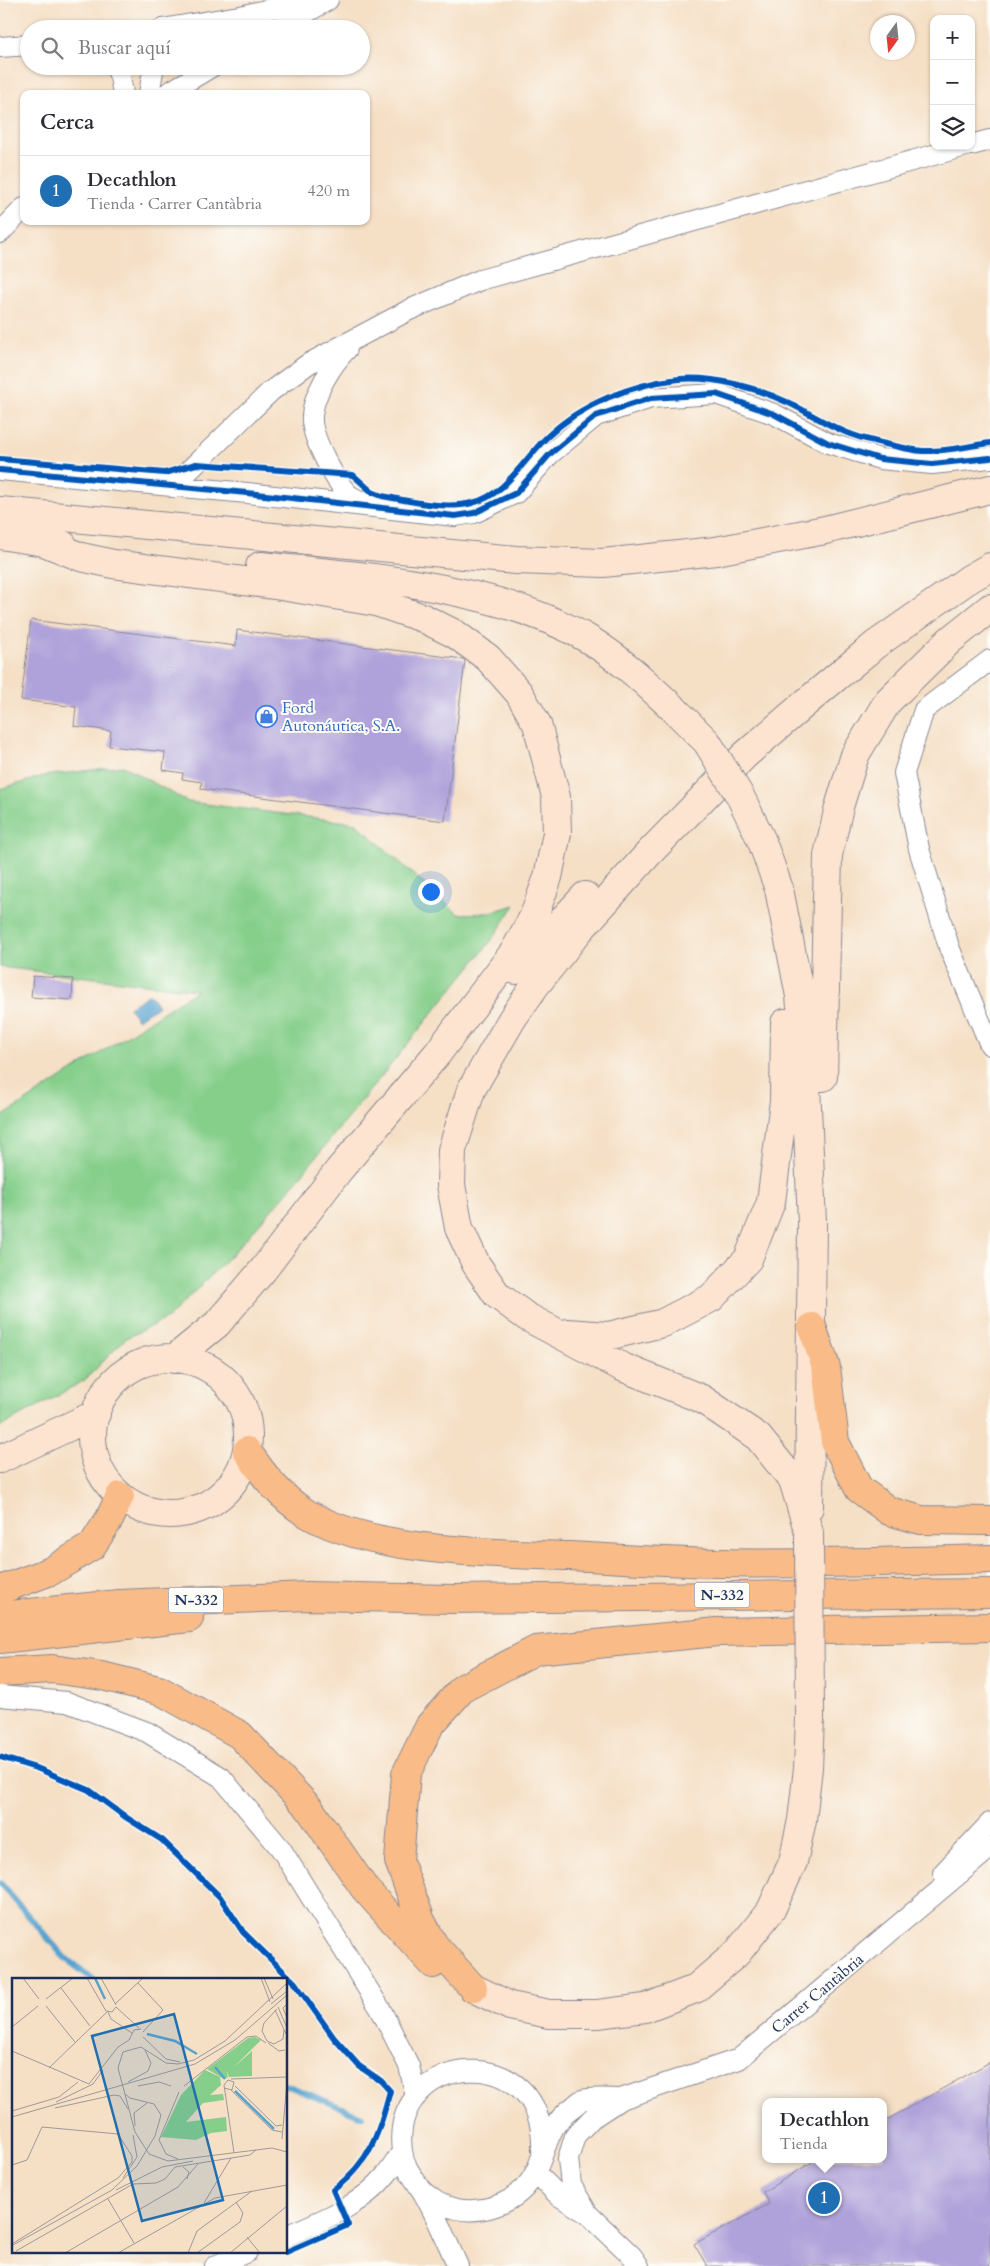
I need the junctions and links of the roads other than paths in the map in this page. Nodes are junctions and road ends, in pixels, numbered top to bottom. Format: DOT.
graph roads {
  1 [pos="307,0"];
  2 [pos="328,0"];
  3 [pos="245,14"];
  4 [pos="212,20"];
  5 [pos="239,20"];
  6 [pos="294,20"];
  7 [pos="20,46"];
  8 [pos="0,47"];
  9 [pos="120,75"];
  10 [pos="151,75"];
  11 [pos="179,75"];
  12 [pos="198,75"];
  13 [pos="122,90"];
  14 [pos="150,90"];
  15 [pos="163,90"];
  16 [pos="173,90"];
  17 [pos="990,140"];
  18 [pos="975,144"];
  19 [pos="951,150"];
  20 [pos="20,212"];
  21 [pos="0,233"];
  22 [pos="357,338"];
  23 [pos="990,458"];
  24 [pos="0,470"];
  25 [pos="172,487"];
  26 [pos="990,489"];
  27 [pos="373,507"];
  28 [pos="0,511"];
  29 [pos="0,535"];
  30 [pos="44,542"];
  31 [pos="990,567"];
  32 [pos="990,608"];
  33 [pos="990,660"];
  34 [pos="745,755"];
  35 [pos="788,930"];
  36 [pos="990,1045"];
  37 [pos="437,1054"];
  38 [pos="812,1223"];
  39 [pos="812,1327"];
  40 [pos="556,1332"];
  41 [pos="174,1359"];
  42 [pos="96,1414"];
  43 [pos="247,1451"];
  44 [pos="0,1458"];
  45 [pos="120,1496"];
  46 [pos="990,1521"];
  47 [pos="809,1533"];
  48 [pos="990,1560"];
  49 [pos="0,1590"];
  50 [pos="990,1593"];
  51 [pos="454,1599"];
  52 [pos="0,1616"];
  53 [pos="990,1627"];
  54 [pos="0,1638"];
  55 [pos="0,1672"];
  56 [pos="0,1696"];
  57 [pos="990,1823"];
  58 [pos="990,1848"];
  59 [pos="884,1937"];
  60 [pos="473,1988"];
  61 [pos="416,2096"];
  62 [pos="621,2099"];
  63 [pos="542,2151"];
  64 [pos="402,2152"];
  65 [pos="535,2172"];
  66 [pos="422,2191"];
  67 [pos="588,2214"];
  68 [pos="288,2235"];
  69 [pos="242,2254"];
  70 [pos="215,2266"];
  71 [pos="458,2266"];
  72 [pos="639,2266"];
  1 -- 3 [label="street"];
  2 -- 6 [label="street"];
  3 -- 4 [label="street"];
  3 -- 5 [label="street"];
  7 -- 8 [label="street"];
  9 -- 13 [label="street"];
  10 -- 14 [label="street"];
  11 -- 15 [label="street"];
  12 -- 16 [label="street"];
  17 -- 18 [label="street"];
  19 -- 22 [label="street"];
  20 -- 21 [label="street"];
  22 -- 25 [label="street"];
  22 -- 27 [label="street"];
  23 -- 27 [label="street"];
  24 -- 25 [label="street"];
  25 -- 27 [label="street"];
  26 -- 28 [label="main road"];
  29 -- 30 [label="main road"];
  30 -- 35 [label="main road, bridge"];
  30 -- 37 [label="main road"];
  31 -- 34 [label="main road"];
  32 -- 38 [label="main road"];
  33 -- 36 [label="street"];
  34 -- 37 [label="main road"];
  34 -- 40 [label="main road"];
  35 -- 38 [label="main road"];
  35 -- 40 [label="main road"];
  37 -- 41 [label="main road"];
  38 -- 39 [label="main road"];
  39 -- 46 [label="highway"];
  39 -- 47 [label="main road"];
  40 -- 47 [label="main road"];
  41 -- 42 [label="main road"];
  41 -- 43 [label="main road"];
  42 -- 44 [label="main road"];
  42 -- 45 [label="main road"];
  43 -- 45 [label="main road"];
  43 -- 48 [label="highway"];
  45 -- 49 [label="highway"];
  47 -- 60 [label="main road, bridge"];
  50 -- 51 [label="highway, N-332"];
  51 -- 52 [label="highway, N-332"];
  51 -- 54 [label="highway, N-332"];
  53 -- 60 [label="highway"];
  55 -- 60 [label="highway"];
  56 -- 61 [label="street"];
  57 -- 59 [label="street"];
  58 -- 59 [label="street, Carrer Cantàbria"];
  59 -- 62 [label="street, Carrer Cantàbria"];
  61 -- 63 [label="street"];
  61 -- 64 [label="street"];
  62 -- 63 [label="street"];
  62 -- 67 [label="street"];
  63 -- 65 [label="street"];
  64 -- 66 [label="street"];
  64 -- 68 [label="street"];
  65 -- 66 [label="street"];
  65 -- 67 [label="street"];
  66 -- 71 [label="street"];
  67 -- 72 [label="street"];
  69 -- 70 [label="street"];
}
